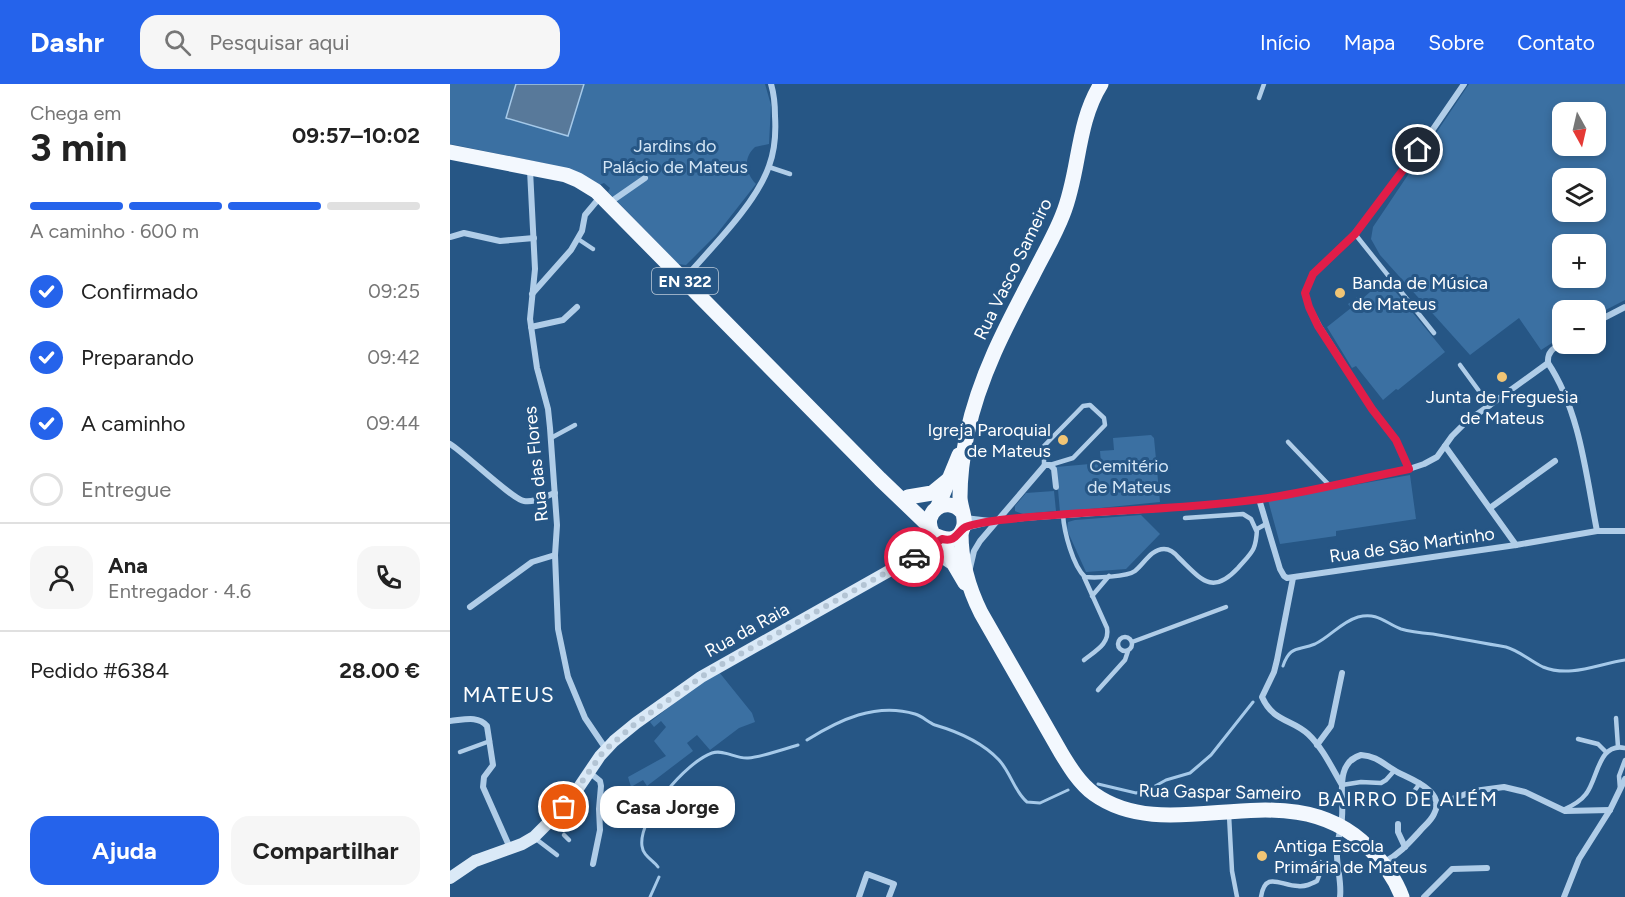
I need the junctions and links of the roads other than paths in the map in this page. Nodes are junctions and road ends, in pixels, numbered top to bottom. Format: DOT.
graph roads {
  1 [pos="771,84"];
  2 [pos="1101,84"];
  3 [pos="1264,84"];
  4 [pos="1464,84"];
  5 [pos="1259,98"];
  6 [pos="450,152"];
  7 [pos="530,167"];
  8 [pos="769,167"];
  9 [pos="790,174"];
  10 [pos="645,178"];
  11 [pos="605,199"];
  12 [pos="1355,234"];
  13 [pos="450,237"];
  14 [pos="534,238"];
  15 [pos="578,239"];
  16 [pos="593,249"];
  17 [pos="684,280"];
  18 [pos="532,294"];
  19 [pos="577,307"];
  20 [pos="1625,307"];
  21 [pos="1606,317"];
  22 [pos="531,327"];
  23 [pos="1434,333"];
  24 [pos="1552,350"];
  25 [pos="1548,363"];
  26 [pos="1460,365"];
  27 [pos="1490,406"];
  28 [pos="575,425"];
  29 [pos="967,435"];
  30 [pos="551,438"];
  31 [pos="1288,442"];
  32 [pos="450,444"];
  33 [pos="1445,446"];
  34 [pos="1555,461"];
  35 [pos="1047,465"];
  36 [pos="1409,469"];
  37 [pos="880,479"];
  38 [pos="949,479"];
  39 [pos="1330,486"];
  40 [pos="1056,487"];
  41 [pos="555,493"];
  42 [pos="908,497"];
  43 [pos="1259,499"];
  44 [pos="936,508"];
  45 [pos="1490,508"];
  46 [pos="1063,515"];
  47 [pos="1185,518"];
  48 [pos="998,520"];
  49 [pos="963,523"];
  50 [pos="1266,524"];
  51 [pos="1256,530"];
  52 [pos="1597,531"];
  53 [pos="1625,531"];
  54 [pos="936,533"];
  55 [pos="1516,545"];
  56 [pos="922,552"];
  57 [pos="555,555"];
  58 [pos="908,560"];
  59 [pos="955,566"];
  60 [pos="1082,574"];
  61 [pos="1109,576"];
  62 [pos="1293,578"];
  63 [pos="973,595"];
  64 [pos="1092,596"];
  65 [pos="471,607"];
  66 [pos="1226,607"];
  67 [pos="1108,636"];
  68 [pos="1119,640"];
  69 [pos="1132,642"];
  70 [pos="1128,651"];
  71 [pos="1084,660"];
  72 [pos="1341,673"];
  73 [pos="1098,690"];
  74 [pos="1616,718"];
  75 [pos="450,721"];
  76 [pos="1578,739"];
  77 [pos="490,741"];
  78 [pos="1317,745"];
  79 [pos="1618,747"];
  80 [pos="1625,748"];
  81 [pos="606,749"];
  82 [pos="460,752"];
  83 [pos="1606,752"];
  84 [pos="1625,760"];
  85 [pos="1394,771"];
  86 [pos="589,772"];
  87 [pos="1625,779"];
  88 [pos="1420,783"];
  89 [pos="1342,785"];
  90 [pos="1620,789"];
  91 [pos="1410,797"];
  92 [pos="1436,805"];
  93 [pos="1563,810"];
  94 [pos="1610,810"];
  95 [pos="1229,812"];
  96 [pos="1398,824"];
  97 [pos="1341,826"];
  98 [pos="564,835"];
  99 [pos="534,837"];
  100 [pos="569,840"];
  101 [pos="1405,847"];
  102 [pos="510,848"];
  103 [pos="557,855"];
  104 [pos="1320,862"];
  105 [pos="1383,863"];
  106 [pos="592,864"];
  107 [pos="1487,868"];
  108 [pos="450,878"];
  109 [pos="859,897"];
  110 [pos="889,897"];
  111 [pos="1237,897"];
  112 [pos="1261,897"];
  113 [pos="1340,897"];
  114 [pos="1402,897"];
  115 [pos="1424,897"];
  116 [pos="1564,897"];
  1 -- 8 [label="street"];
  2 -- 29 [label="main road, Rua Vasco Sameiro"];
  3 -- 5 [label="lane"];
  4 -- 12 [label="street"];
  6 -- 7 [label="main road, EN 322"];
  7 -- 11 [label="main road, EN 322"];
  7 -- 14 [label="street, Rua das Flores"];
  8 -- 9 [label="lane"];
  8 -- 17 [label="street"];
  10 -- 11 [label="street"];
  11 -- 15 [label="street"];
  11 -- 17 [label="main road, EN 322"];
  12 -- 23 [label="lane"];
  12 -- 36 [label="street"];
  13 -- 14 [label="street"];
  14 -- 18 [label="street, Rua das Flores"];
  15 -- 16 [label="lane"];
  15 -- 18 [label="street"];
  17 -- 37 [label="main road, EN 322"];
  18 -- 22 [label="street, Rua das Flores"];
  19 -- 22 [label="street"];
  20 -- 21 [label="street"];
  22 -- 30 [label="street, Rua das Flores"];
  24 -- 25 [label="street"];
  25 -- 27 [label="street"];
  25 -- 52 [label="street"];
  26 -- 27 [label="lane"];
  27 -- 33 [label="street"];
  28 -- 30 [label="lane"];
  29 -- 38 [label="main road"];
  29 -- 49 [label="main road"];
  30 -- 41 [label="street, Rua das Flores"];
  31 -- 39 [label="lane"];
  32 -- 41 [label="street"];
  33 -- 36 [label="street"];
  33 -- 45 [label="street"];
  34 -- 45 [label="street"];
  35 -- 35 [label="lane"];
  35 -- 40 [label="street"];
  35 -- 48 [label="street"];
  36 -- 39 [label="street"];
  37 -- 42 [label="main road, EN 322"];
  37 -- 54 [label="main road, EN 322"];
  38 -- 42 [label="main road"];
  38 -- 44 [label="main road"];
  39 -- 43 [label="street"];
  41 -- 57 [label="street, Rua das Flores"];
  42 -- 44 [label="main road, EN 322"];
  43 -- 46 [label="street"];
  43 -- 50 [label="street"];
  44 -- 49 [label="main road, EN 322"];
  44 -- 54 [label="main road"];
  45 -- 55 [label="street"];
  46 -- 48 [label="street"];
  46 -- 60 [label="lane"];
  47 -- 51 [label="lane"];
  48 -- 49 [label="street"];
  48 -- 49 [label="street"];
  48 -- 63 [label="street"];
  49 -- 54 [label="main road"];
  49 -- 63 [label="main road"];
  50 -- 51 [label="lane"];
  50 -- 62 [label="street"];
  51 -- 61 [label="lane"];
  52 -- 53 [label="street, Rua de São Martinho"];
  52 -- 55 [label="street, Rua de São Martinho"];
  54 -- 56 [label="main road, Rua da Raia"];
  54 -- 58 [label="main road"];
  54 -- 59 [label="main road"];
  55 -- 62 [label="street, Rua de São Martinho"];
  56 -- 58 [label="main road, Rua da Raia"];
  56 -- 59 [label="main road"];
  57 -- 65 [label="street"];
  57 -- 81 [label="street, Rua das Flores"];
  58 -- 81 [label="main road, Rua da Raia"];
  59 -- 63 [label="main road"];
  60 -- 61 [label="lane"];
  60 -- 64 [label="lane"];
  61 -- 64 [label="lane"];
  62 -- 78 [label="street"];
  63 -- 95 [label="main road, Rua Gaspar Sameiro"];
  64 -- 67 [label="lane"];
  66 -- 69 [label="lane"];
  67 -- 68 [label="lane"];
  67 -- 71 [label="lane"];
  68 -- 69 [label="lane"];
  68 -- 70 [label="lane"];
  69 -- 70 [label="lane"];
  70 -- 73 [label="lane"];
  72 -- 78 [label="street"];
  74 -- 79 [label="lane"];
  75 -- 77 [label="street"];
  76 -- 83 [label="lane"];
  77 -- 82 [label="lane"];
  77 -- 102 [label="street"];
  78 -- 89 [label="street"];
  79 -- 80 [label="lane"];
  79 -- 83 [label="lane"];
  81 -- 86 [label="main road, Rua da Raia"];
  83 -- 93 [label="lane"];
  84 -- 90 [label="lane"];
  85 -- 88 [label="street"];
  85 -- 89 [label="lane"];
  85 -- 89 [label="street"];
  86 -- 99 [label="main road, Rua da Raia"];
  86 -- 106 [label="street"];
  87 -- 90 [label="street"];
  88 -- 91 [label="lane"];
  88 -- 92 [label="street"];
  89 -- 97 [label="street"];
  90 -- 94 [label="street"];
  92 -- 93 [label="street"];
  92 -- 101 [label="street"];
  93 -- 94 [label="street"];
  94 -- 116 [label="street"];
  95 -- 97 [label="main road, Rua Gaspar Sameiro"];
  95 -- 111 [label="lane"];
  96 -- 101 [label="street"];
  97 -- 105 [label="main road, Rua Gaspar Sameiro"];
  97 -- 113 [label="street"];
  98 -- 100 [label="lane"];
  99 -- 102 [label="main road, Rua da Raia"];
  99 -- 103 [label="lane"];
  101 -- 105 [label="street"];
  102 -- 108 [label="main road, Rua da Raia"];
  104 -- 112 [label="lane"];
  105 -- 114 [label="main road, Rua Gaspar Sameiro"];
  107 -- 115 [label="street"];
  109 -- 110 [label="street"];
}
